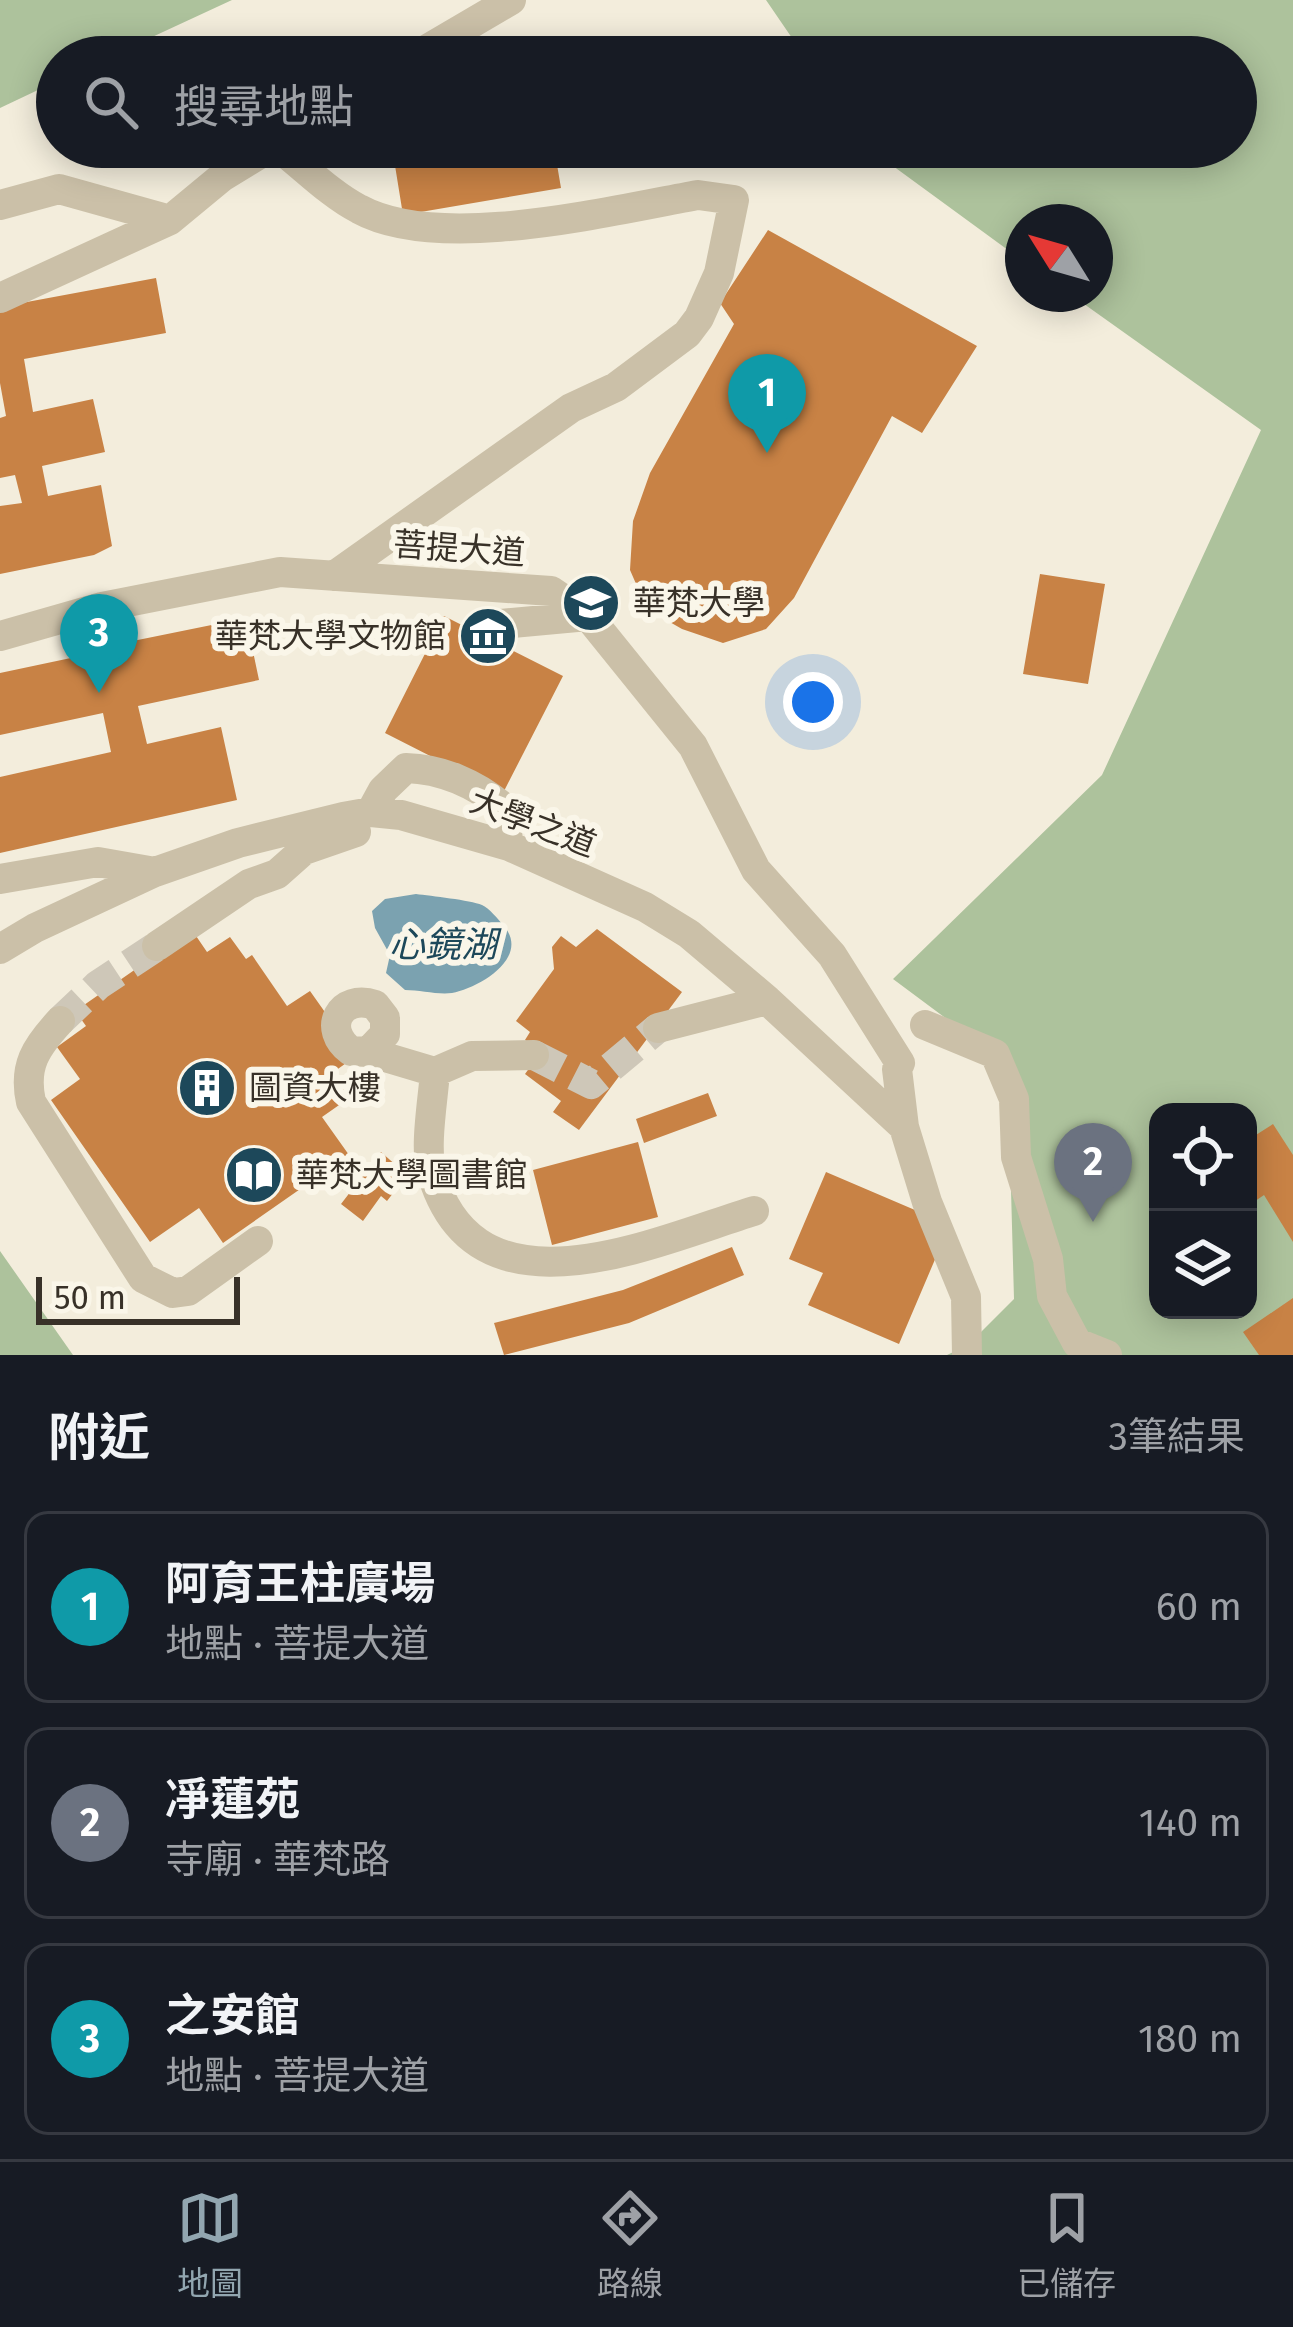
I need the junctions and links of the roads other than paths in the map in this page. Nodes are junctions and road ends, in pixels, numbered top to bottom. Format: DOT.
graph roads {
  1 [pos="512,0"];
  2 [pos="450,36"];
  3 [pos="238,168"];
  4 [pos="303,168"];
  5 [pos="0,205"];
  6 [pos="170,220"];
  7 [pos="0,298"];
  8 [pos="334,576"];
  9 [pos="588,616"];
  10 [pos="490,626"];
  11 [pos="0,636"];
  12 [pos="386,813"];
  13 [pos="509,846"];
  14 [pos="155,872"];
  15 [pos="0,879"];
  16 [pos="157,946"];
  17 [pos="0,949"];
  18 [pos="767,1000"];
  19 [pos="60,1021"];
  20 [pos="925,1024"];
  21 [pos="658,1028"];
  22 [pos="368,1052"];
  23 [pos="534,1055"];
  24 [pos="435,1072"];
  25 [pos="904,1127"];
  26 [pos="754,1211"];
  27 [pos="258,1241"];
  28 [pos="967,1355"];
  29 [pos="1107,1355"];
  1 -- 2 [label="street"];
  3 -- 6 [label="street"];
  4 -- 8 [label="street"];
  5 -- 6 [label="street"];
  6 -- 7 [label="street"];
  8 -- 9 [label="street, 菩提大道"];
  8 -- 11 [label="street, 菩提大道"];
  9 -- 10 [label="street"];
  9 -- 25 [label="street, 菩提大道"];
  12 -- 13 [label="street, 大學之道"];
  12 -- 13 [label="street"];
  12 -- 14 [label="street, 大學之道"];
  12 -- 16 [label="street"];
  13 -- 18 [label="street, 大學之道"];
  14 -- 15 [label="street"];
  14 -- 17 [label="street, 大學之道"];
  18 -- 21 [label="street"];
  18 -- 25 [label="street, 大學之道"];
  19 -- 27 [label="street"];
  20 -- 29 [label="street"];
  22 -- 24 [label="street"];
  23 -- 24 [label="street"];
  24 -- 26 [label="street"];
  25 -- 28 [label="street"];
}
